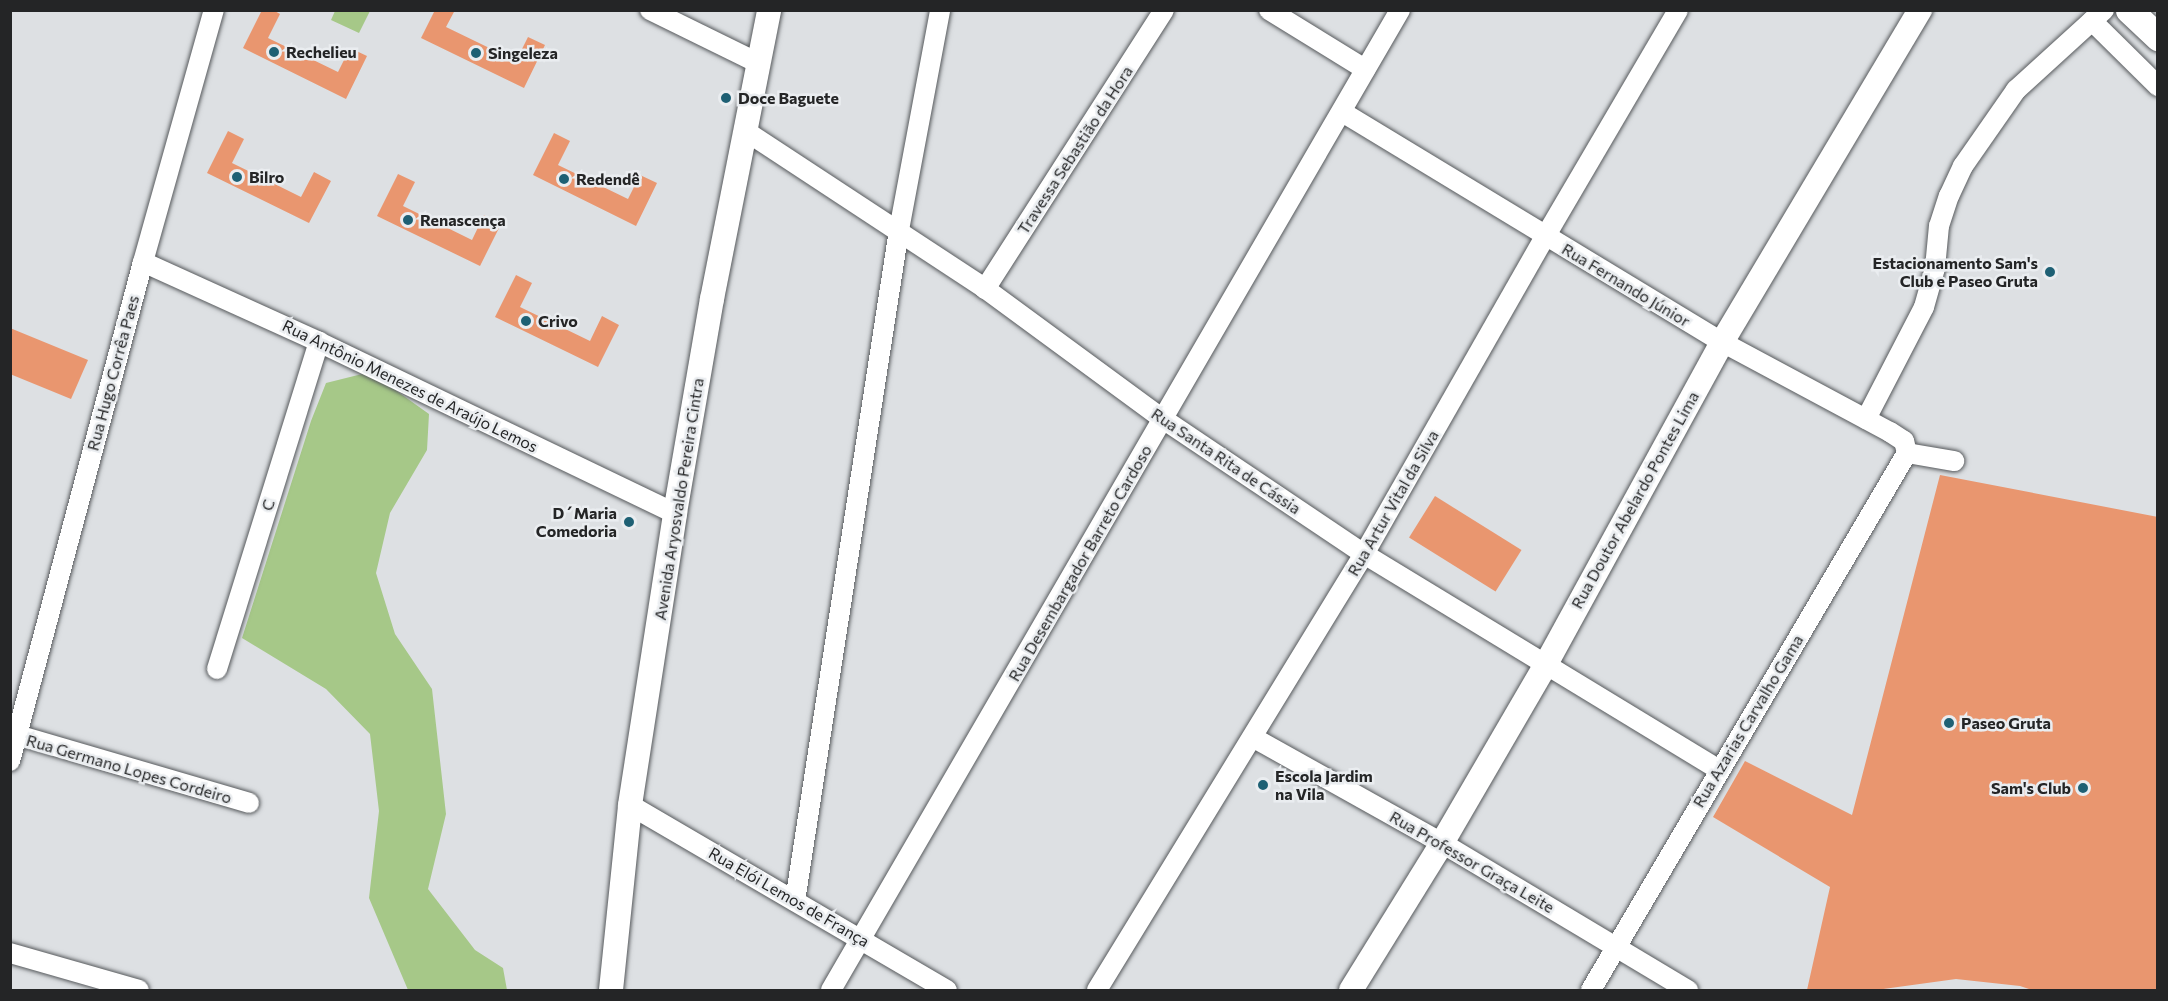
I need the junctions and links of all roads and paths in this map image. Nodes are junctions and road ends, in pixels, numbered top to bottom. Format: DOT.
graph roads {
  1 [pos="214,10"];
  2 [pos="650,10"];
  3 [pos="769,10"];
  4 [pos="940,10"];
  5 [pos="1164,10"];
  6 [pos="1269,10"];
  7 [pos="1400,10"];
  8 [pos="1678,10"];
  9 [pos="1920,10"];
  10 [pos="2129,10"];
  11 [pos="2098,16"];
  12 [pos="2157,37"];
  13 [pos="759,63"];
  14 [pos="1365,69"];
  15 [pos="2157,86"];
  16 [pos="1342,112"];
  17 [pos="747,132"];
  18 [pos="899,230"];
  19 [pos="1545,237"];
  20 [pos="143,262"];
  21 [pos="986,289"];
  22 [pos="319,342"];
  23 [pos="1722,342"];
  24 [pos="1163,419"];
  25 [pos="1866,419"];
  26 [pos="1908,453"];
  27 [pos="1954,461"];
  28 [pos="675,513"];
  29 [pos="1364,554"];
  30 [pos="1546,664"];
  31 [pos="217,669"];
  32 [pos="14,735"];
  33 [pos="1254,738"];
  34 [pos="10,761"];
  35 [pos="1719,770"];
  36 [pos="249,803"];
  37 [pos="630,805"];
  38 [pos="1442,843"];
  39 [pos="795,901"];
  40 [pos="863,939"];
  41 [pos="1616,948"];
  42 [pos="10,953"];
  43 [pos="139,990"];
  44 [pos="611,990"];
  45 [pos="831,990"];
  46 [pos="947,990"];
  47 [pos="1097,990"];
  48 [pos="1351,990"];
  49 [pos="1591,990"];
  50 [pos="1684,990"];
  1 -- 20 [label="street, Rua Hugo Corrêa Paes"];
  2 -- 13 [label="street"];
  3 -- 13 [label="main road, Avenida Aryosvaldo Pereira Cintra"];
  4 -- 18 [label="street"];
  5 -- 21 [label="street, Travessa Sebastião da Hora"];
  6 -- 14 [label="street"];
  7 -- 14 [label="street, Rua Desembargador Barreto Cardoso"];
  8 -- 19 [label="street, Rua Artur Vital da Silva"];
  9 -- 23 [label="main road, Rua Doutor Abelardo Pontes Lima"];
  10 -- 12 [label="highway"];
  11 -- 15 [label="street"];
  11 -- 25 [label="street"];
  13 -- 17 [label="main road, Avenida Aryosvaldo Pereira Cintra"];
  14 -- 16 [label="street, Rua Desembargador Barreto Cardoso"];
  16 -- 19 [label="street, Rua Fernando Júnior"];
  16 -- 24 [label="street, Rua Desembargador Barreto Cardoso"];
  17 -- 18 [label="street, Rua Santa Rita de Cássia"];
  17 -- 28 [label="main road, Avenida Aryosvaldo Pereira Cintra"];
  18 -- 21 [label="street, Rua Santa Rita de Cássia"];
  18 -- 39 [label="street"];
  19 -- 23 [label="street, Rua Fernando Júnior"];
  19 -- 29 [label="street, Rua Artur Vital da Silva"];
  20 -- 22 [label="street, Rua Antônio Menezes de Araújo Lemos"];
  20 -- 32 [label="street, Rua Hugo Corrêa Paes"];
  21 -- 24 [label="street, Rua Santa Rita de Cássia"];
  22 -- 28 [label="street, Rua Antônio Menezes de Araújo Lemos"];
  22 -- 31 [label="street, C"];
  23 -- 25 [label="street, Rua Fernando Júnior"];
  23 -- 30 [label="main road, Rua Doutor Abelardo Pontes Lima"];
  24 -- 29 [label="street, Rua Santa Rita de Cássia"];
  24 -- 40 [label="street, Rua Desembargador Barreto Cardoso"];
  25 -- 26 [label="street, Rua Fernando Júnior"];
  26 -- 27 [label="street"];
  26 -- 35 [label="street, Rua Azarias Carvalho Gama"];
  28 -- 37 [label="main road, Avenida Aryosvaldo Pereira Cintra"];
  29 -- 30 [label="street, Rua Santa Rita de Cássia"];
  29 -- 33 [label="street, Rua Artur Vital da Silva"];
  30 -- 35 [label="street, Rua Santa Rita de Cássia"];
  30 -- 38 [label="main road, Rua Doutor Abelardo Pontes Lima"];
  32 -- 34 [label="street, Rua Hugo Corrêa Paes"];
  32 -- 36 [label="street, Rua Germano Lopes Cordeiro"];
  33 -- 38 [label="street, Rua Professor Graça Leite"];
  33 -- 47 [label="street, Rua Artur Vital da Silva"];
  35 -- 41 [label="street, Rua Azarias Carvalho Gama"];
  37 -- 39 [label="street, Rua Elói Lemos de França"];
  37 -- 44 [label="main road, Avenida Aryosvaldo Pereira Cintra"];
  38 -- 41 [label="street, Rua Professor Graça Leite"];
  38 -- 48 [label="main road, Rua Doutor Abelardo Pontes Lima"];
  39 -- 40 [label="street, Rua Elói Lemos de França"];
  40 -- 45 [label="street, Rua Desembargador Barreto Cardoso"];
  40 -- 46 [label="street, Rua Elói Lemos de França"];
  41 -- 49 [label="street, Rua Azarias Carvalho Gama"];
  41 -- 50 [label="street, Rua Professor Graça Leite"];
  42 -- 43 [label="street"];
}
